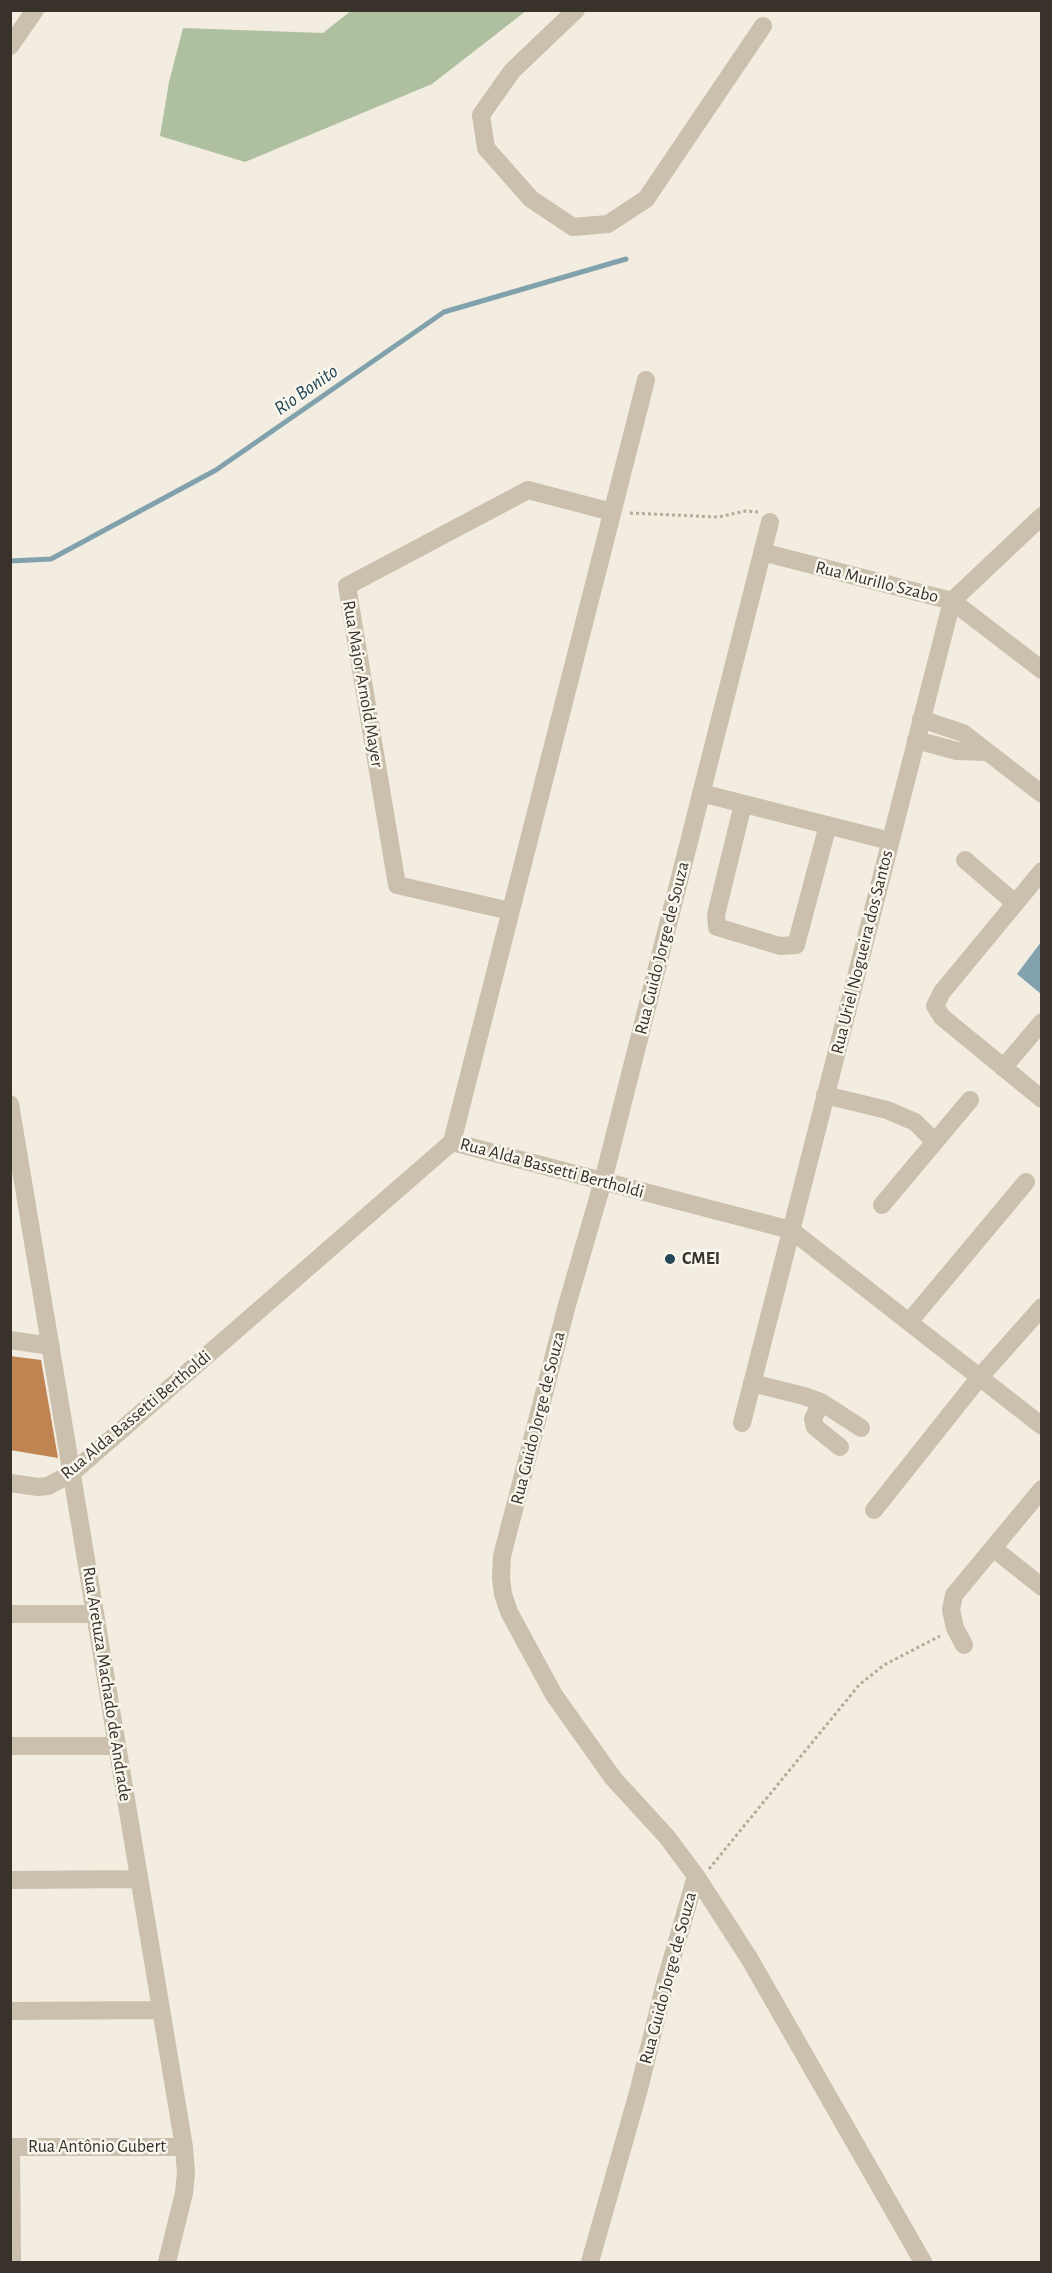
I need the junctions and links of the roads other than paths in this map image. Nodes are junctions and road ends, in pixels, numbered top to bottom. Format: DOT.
graph roads {
  1 [pos="35,10"];
  2 [pos="576,10"];
  3 [pos="763,26"];
  4 [pos="10,46"];
  5 [pos="646,380"];
  6 [pos="612,512"];
  7 [pos="1041,516"];
  8 [pos="770,522"];
  9 [pos="762,552"];
  10 [pos="952,601"];
  11 [pos="1041,670"];
  12 [pos="921,719"];
  13 [pos="916,740"];
  14 [pos="987,752"];
  15 [pos="701,793"];
  16 [pos="1041,794"];
  17 [pos="743,804"];
  18 [pos="828,825"];
  19 [pos="890,841"];
  20 [pos="965,860"];
  21 [pos="1041,871"];
  22 [pos="1016,903"];
  23 [pos="510,911"];
  24 [pos="1041,1022"];
  25 [pos="1003,1068"];
  26 [pos="825,1095"];
  27 [pos="1041,1099"];
  28 [pos="970,1100"];
  29 [pos="10,1104"];
  30 [pos="452,1142"];
  31 [pos="935,1142"];
  32 [pos="603,1181"];
  33 [pos="1026,1182"];
  34 [pos="882,1205"];
  35 [pos="19,1206"];
  36 [pos="791,1230"];
  37 [pos="1041,1307"];
  38 [pos="909,1322"];
  39 [pos="10,1340"];
  40 [pos="51,1346"];
  41 [pos="979,1378"];
  42 [pos="752,1383"];
  43 [pos="821,1402"];
  44 [pos="742,1423"];
  45 [pos="1041,1426"];
  46 [pos="861,1428"];
  47 [pos="840,1447"];
  48 [pos="72,1473"];
  49 [pos="10,1483"];
  50 [pos="1041,1489"];
  51 [pos="874,1510"];
  52 [pos="993,1548"];
  53 [pos="1041,1587"];
  54 [pos="10,1614"];
  55 [pos="95,1614"];
  56 [pos="964,1645"];
  57 [pos="10,1746"];
  58 [pos="117,1746"];
  59 [pos="696,1876"];
  60 [pos="139,1879"];
  61 [pos="10,1880"];
  62 [pos="161,2010"];
  63 [pos="10,2011"];
  64 [pos="11,2147"];
  65 [pos="183,2147"];
  66 [pos="12,2262"];
  67 [pos="167,2262"];
  68 [pos="590,2262"];
  69 [pos="922,2262"];
  1 -- 4 [label="street"];
  2 -- 3 [label="street"];
  5 -- 6 [label="street"];
  6 -- 23 [label="street"];
  6 -- 23 [label="street, Rua Major Arnold Mayer"];
  7 -- 10 [label="street"];
  8 -- 9 [label="street, Rua Guido Jorge de Souza"];
  9 -- 10 [label="street, Rua Murillo Szabo"];
  9 -- 15 [label="street, Rua Guido Jorge de Souza"];
  10 -- 11 [label="street, Rua Murillo Szabo"];
  10 -- 12 [label="street, Rua Uriel Nogueira dos Santos"];
  12 -- 13 [label="street, Rua Uriel Nogueira dos Santos"];
  12 -- 14 [label="street"];
  13 -- 14 [label="street"];
  13 -- 19 [label="street, Rua Uriel Nogueira dos Santos"];
  14 -- 16 [label="street"];
  15 -- 17 [label="street"];
  15 -- 32 [label="street, Rua Guido Jorge de Souza"];
  17 -- 18 [label="street"];
  17 -- 18 [label="street"];
  18 -- 19 [label="street"];
  19 -- 26 [label="street, Rua Uriel Nogueira dos Santos"];
  20 -- 22 [label="street"];
  21 -- 22 [label="street"];
  22 -- 25 [label="street"];
  23 -- 30 [label="street"];
  24 -- 25 [label="street"];
  25 -- 27 [label="street"];
  26 -- 31 [label="street"];
  26 -- 36 [label="street, Rua Uriel Nogueira dos Santos"];
  28 -- 31 [label="street"];
  29 -- 35 [label="street, Rua Aretuza Machado de Andrade"];
  30 -- 32 [label="street, Rua Alda Bassetti Bertholdi"];
  30 -- 48 [label="street, Rua Alda Bassetti Bertholdi"];
  31 -- 34 [label="street"];
  32 -- 36 [label="street, Rua Alda Bassetti Bertholdi"];
  32 -- 59 [label="street, Rua Guido Jorge de Souza"];
  33 -- 38 [label="street"];
  35 -- 40 [label="street, Rua Aretuza Machado de Andrade"];
  36 -- 38 [label="street, Rua Alda Bassetti Bertholdi"];
  36 -- 42 [label="street, Rua Uriel Nogueira dos Santos"];
  37 -- 41 [label="street"];
  38 -- 41 [label="street, Rua Alda Bassetti Bertholdi"];
  39 -- 40 [label="street"];
  40 -- 48 [label="street, Rua Aretuza Machado de Andrade"];
  41 -- 45 [label="street, Rua Alda Bassetti Bertholdi"];
  41 -- 51 [label="street"];
  42 -- 43 [label="street"];
  42 -- 44 [label="street, Rua Uriel Nogueira dos Santos"];
  43 -- 46 [label="street"];
  43 -- 47 [label="street"];
  48 -- 49 [label="street, Rua Alda Bassetti Bertholdi"];
  48 -- 55 [label="street, Rua Aretuza Machado de Andrade"];
  50 -- 52 [label="street"];
  52 -- 53 [label="street"];
  52 -- 56 [label="street"];
  54 -- 55 [label="street"];
  55 -- 58 [label="street, Rua Aretuza Machado de Andrade"];
  57 -- 58 [label="street"];
  58 -- 60 [label="street, Rua Aretuza Machado de Andrade"];
  59 -- 68 [label="street, Rua Guido Jorge de Souza"];
  59 -- 69 [label="street"];
  60 -- 61 [label="street"];
  60 -- 62 [label="street, Rua Aretuza Machado de Andrade"];
  62 -- 63 [label="street"];
  62 -- 65 [label="street, Rua Aretuza Machado de Andrade"];
  64 -- 65 [label="street, Rua Antônio Gubert"];
  64 -- 66 [label="street"];
  65 -- 67 [label="street, Rua Aretuza Machado de Andrade"];
}
